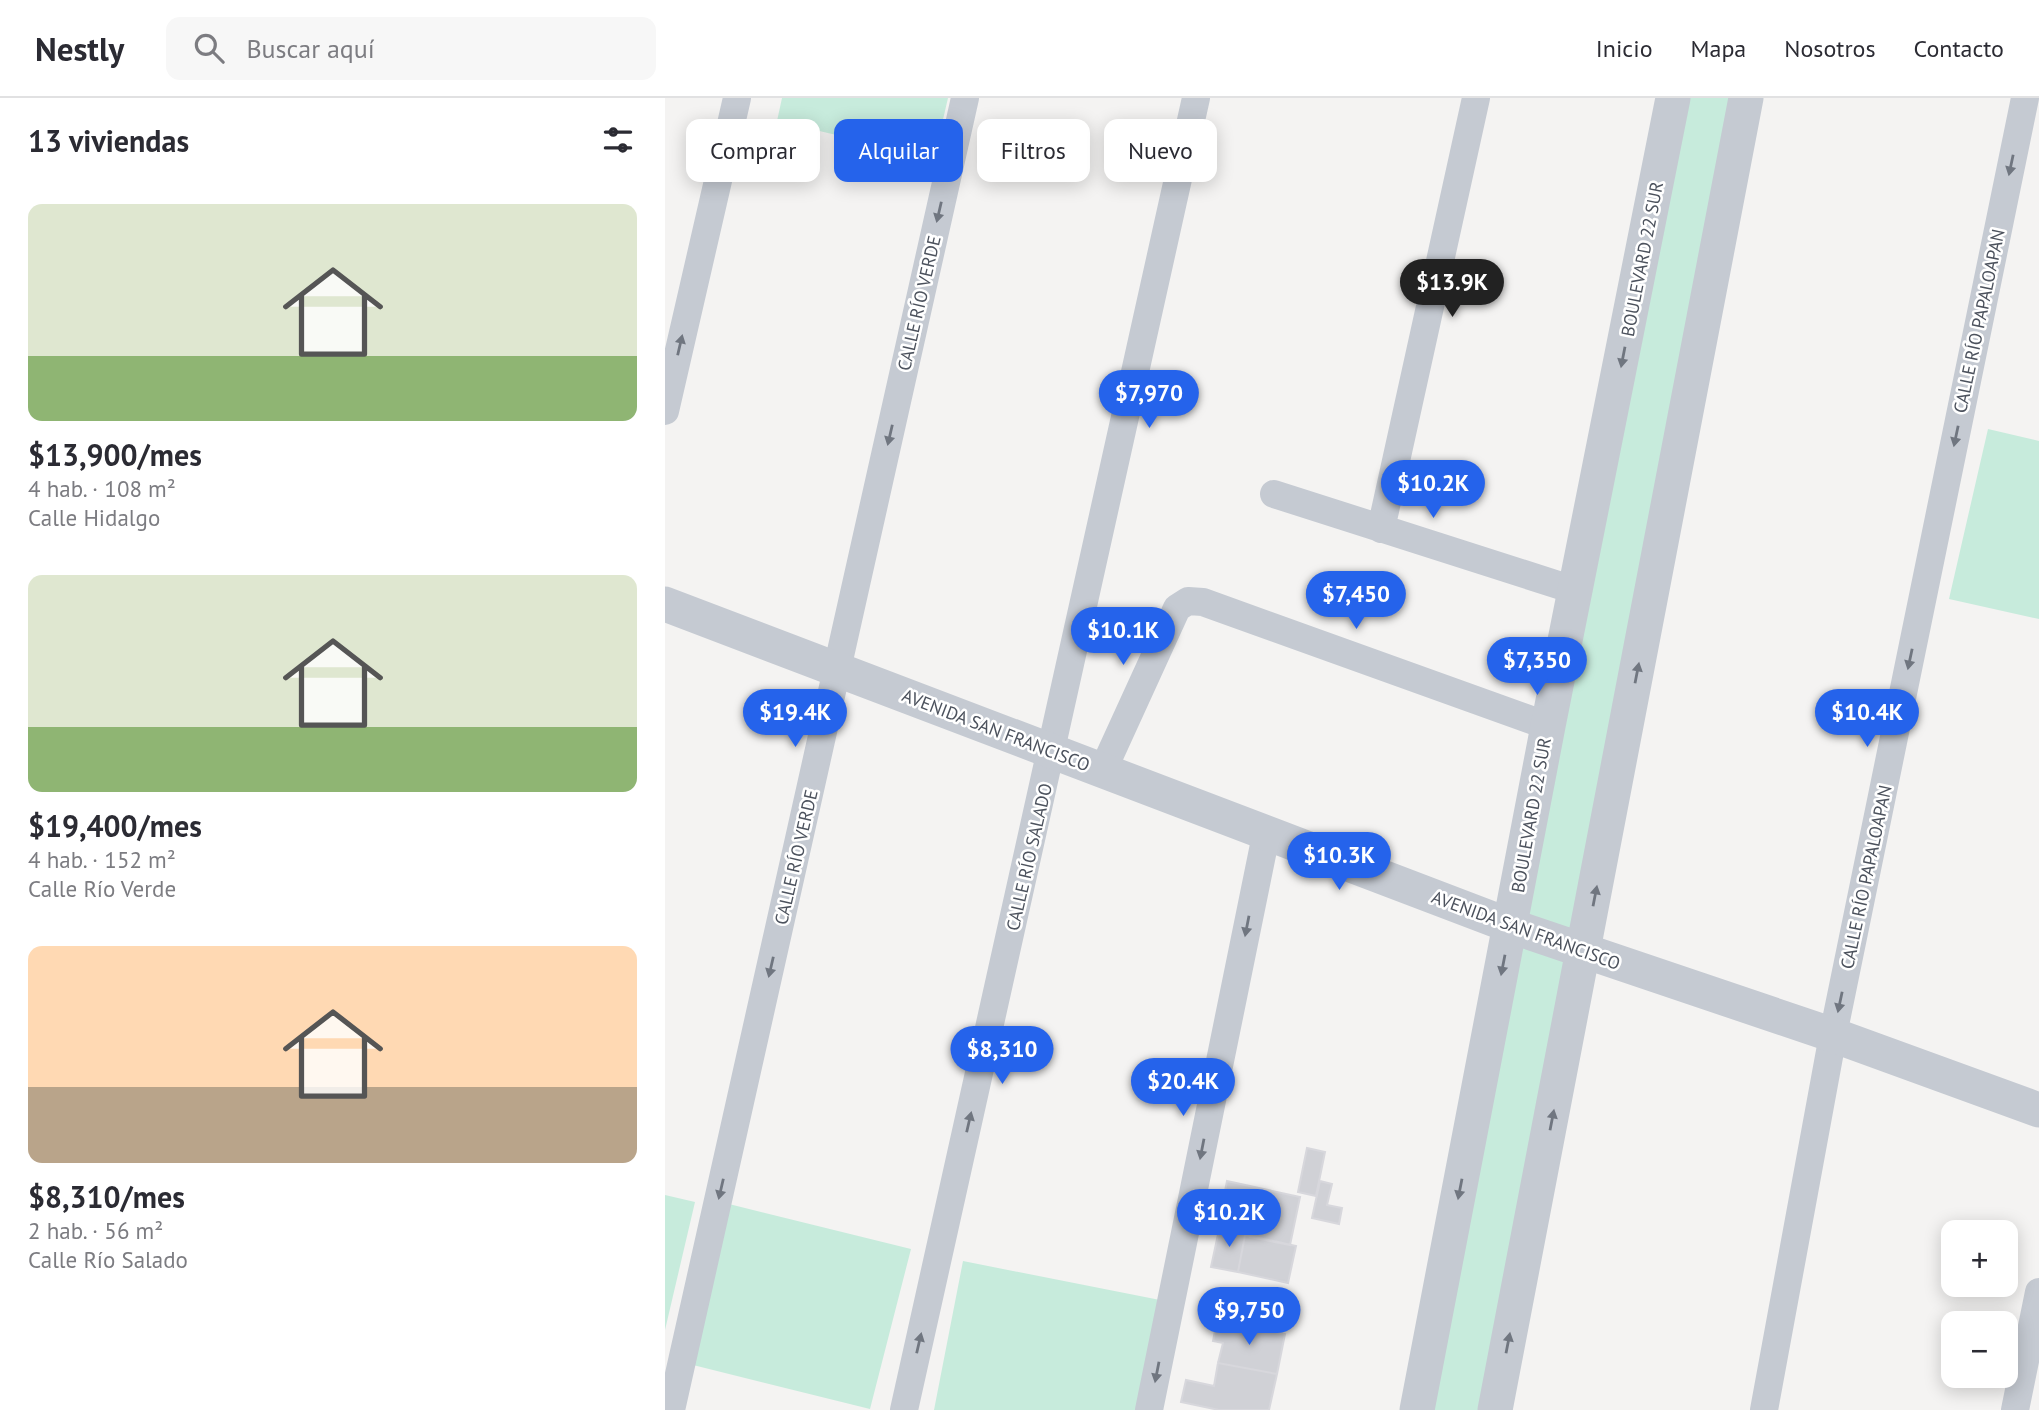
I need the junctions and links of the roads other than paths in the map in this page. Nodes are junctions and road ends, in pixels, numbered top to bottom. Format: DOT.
graph roads {
  1 [pos="737,98"];
  2 [pos="965,98"];
  3 [pos="1196,98"];
  4 [pos="1476,98"];
  5 [pos="1673,98"];
  6 [pos="1746,98"];
  7 [pos="2025,98"];
  8 [pos="665,411"];
  9 [pos="1274,494"];
  10 [pos="1381,529"];
  11 [pos="1577,591"];
  12 [pos="665,604"];
  13 [pos="838,670"];
  14 [pos="1548,726"];
  15 [pos="1053,752"];
  16 [pos="1103,770"];
  17 [pos="1266,835"];
  18 [pos="1511,926"];
  19 [pos="1585,952"];
  20 [pos="1833,1035"];
  21 [pos="2039,1110"];
  22 [pos="2039,1292"];
  23 [pos="671,1410"];
  24 [pos="904,1410"];
  25 [pos="1149,1410"];
  26 [pos="1417,1410"];
  27 [pos="1495,1410"];
  28 [pos="1763,1410"];
  29 [pos="2015,1410"];
  8 -- 1 [label="street, one-way"];
  2 -- 13 [label="street, CALLE RÍO VERDE, one-way"];
  3 -- 15 [label="street, CALLE RÍO SALADO"];
  4 -- 10 [label="street"];
  5 -- 11 [label="street, BOULEVARD 22 SUR, one-way"];
  19 -- 6 [label="street, one-way"];
  7 -- 20 [label="street, CALLE RÍO PAPALOAPAN, one-way"];
  9 -- 10 [label="street"];
  10 -- 11 [label="street"];
  11 -- 14 [label="street, BOULEVARD 22 SUR"];
  12 -- 13 [label="street, AVENIDA SAN FRANCISCO"];
  13 -- 15 [label="street, AVENIDA SAN FRANCISCO"];
  13 -- 23 [label="street, CALLE RÍO VERDE, one-way"];
  14 -- 16 [label="street"];
  14 -- 18 [label="street, BOULEVARD 22 SUR"];
  15 -- 16 [label="street, AVENIDA SAN FRANCISCO"];
  24 -- 15 [label="street, CALLE RÍO SALADO, one-way"];
  16 -- 17 [label="street, AVENIDA SAN FRANCISCO"];
  17 -- 18 [label="street, AVENIDA SAN FRANCISCO"];
  17 -- 25 [label="street, one-way"];
  18 -- 19 [label="street, AVENIDA SAN FRANCISCO"];
  18 -- 26 [label="street, BOULEVARD 22 SUR, one-way"];
  19 -- 20 [label="street, AVENIDA SAN FRANCISCO"];
  27 -- 19 [label="street, one-way"];
  20 -- 21 [label="street, AVENIDA SAN FRANCISCO"];
  20 -- 28 [label="street, CALLE RÍO PAPALOAPAN"];
  22 -- 29 [label="street"];
}
